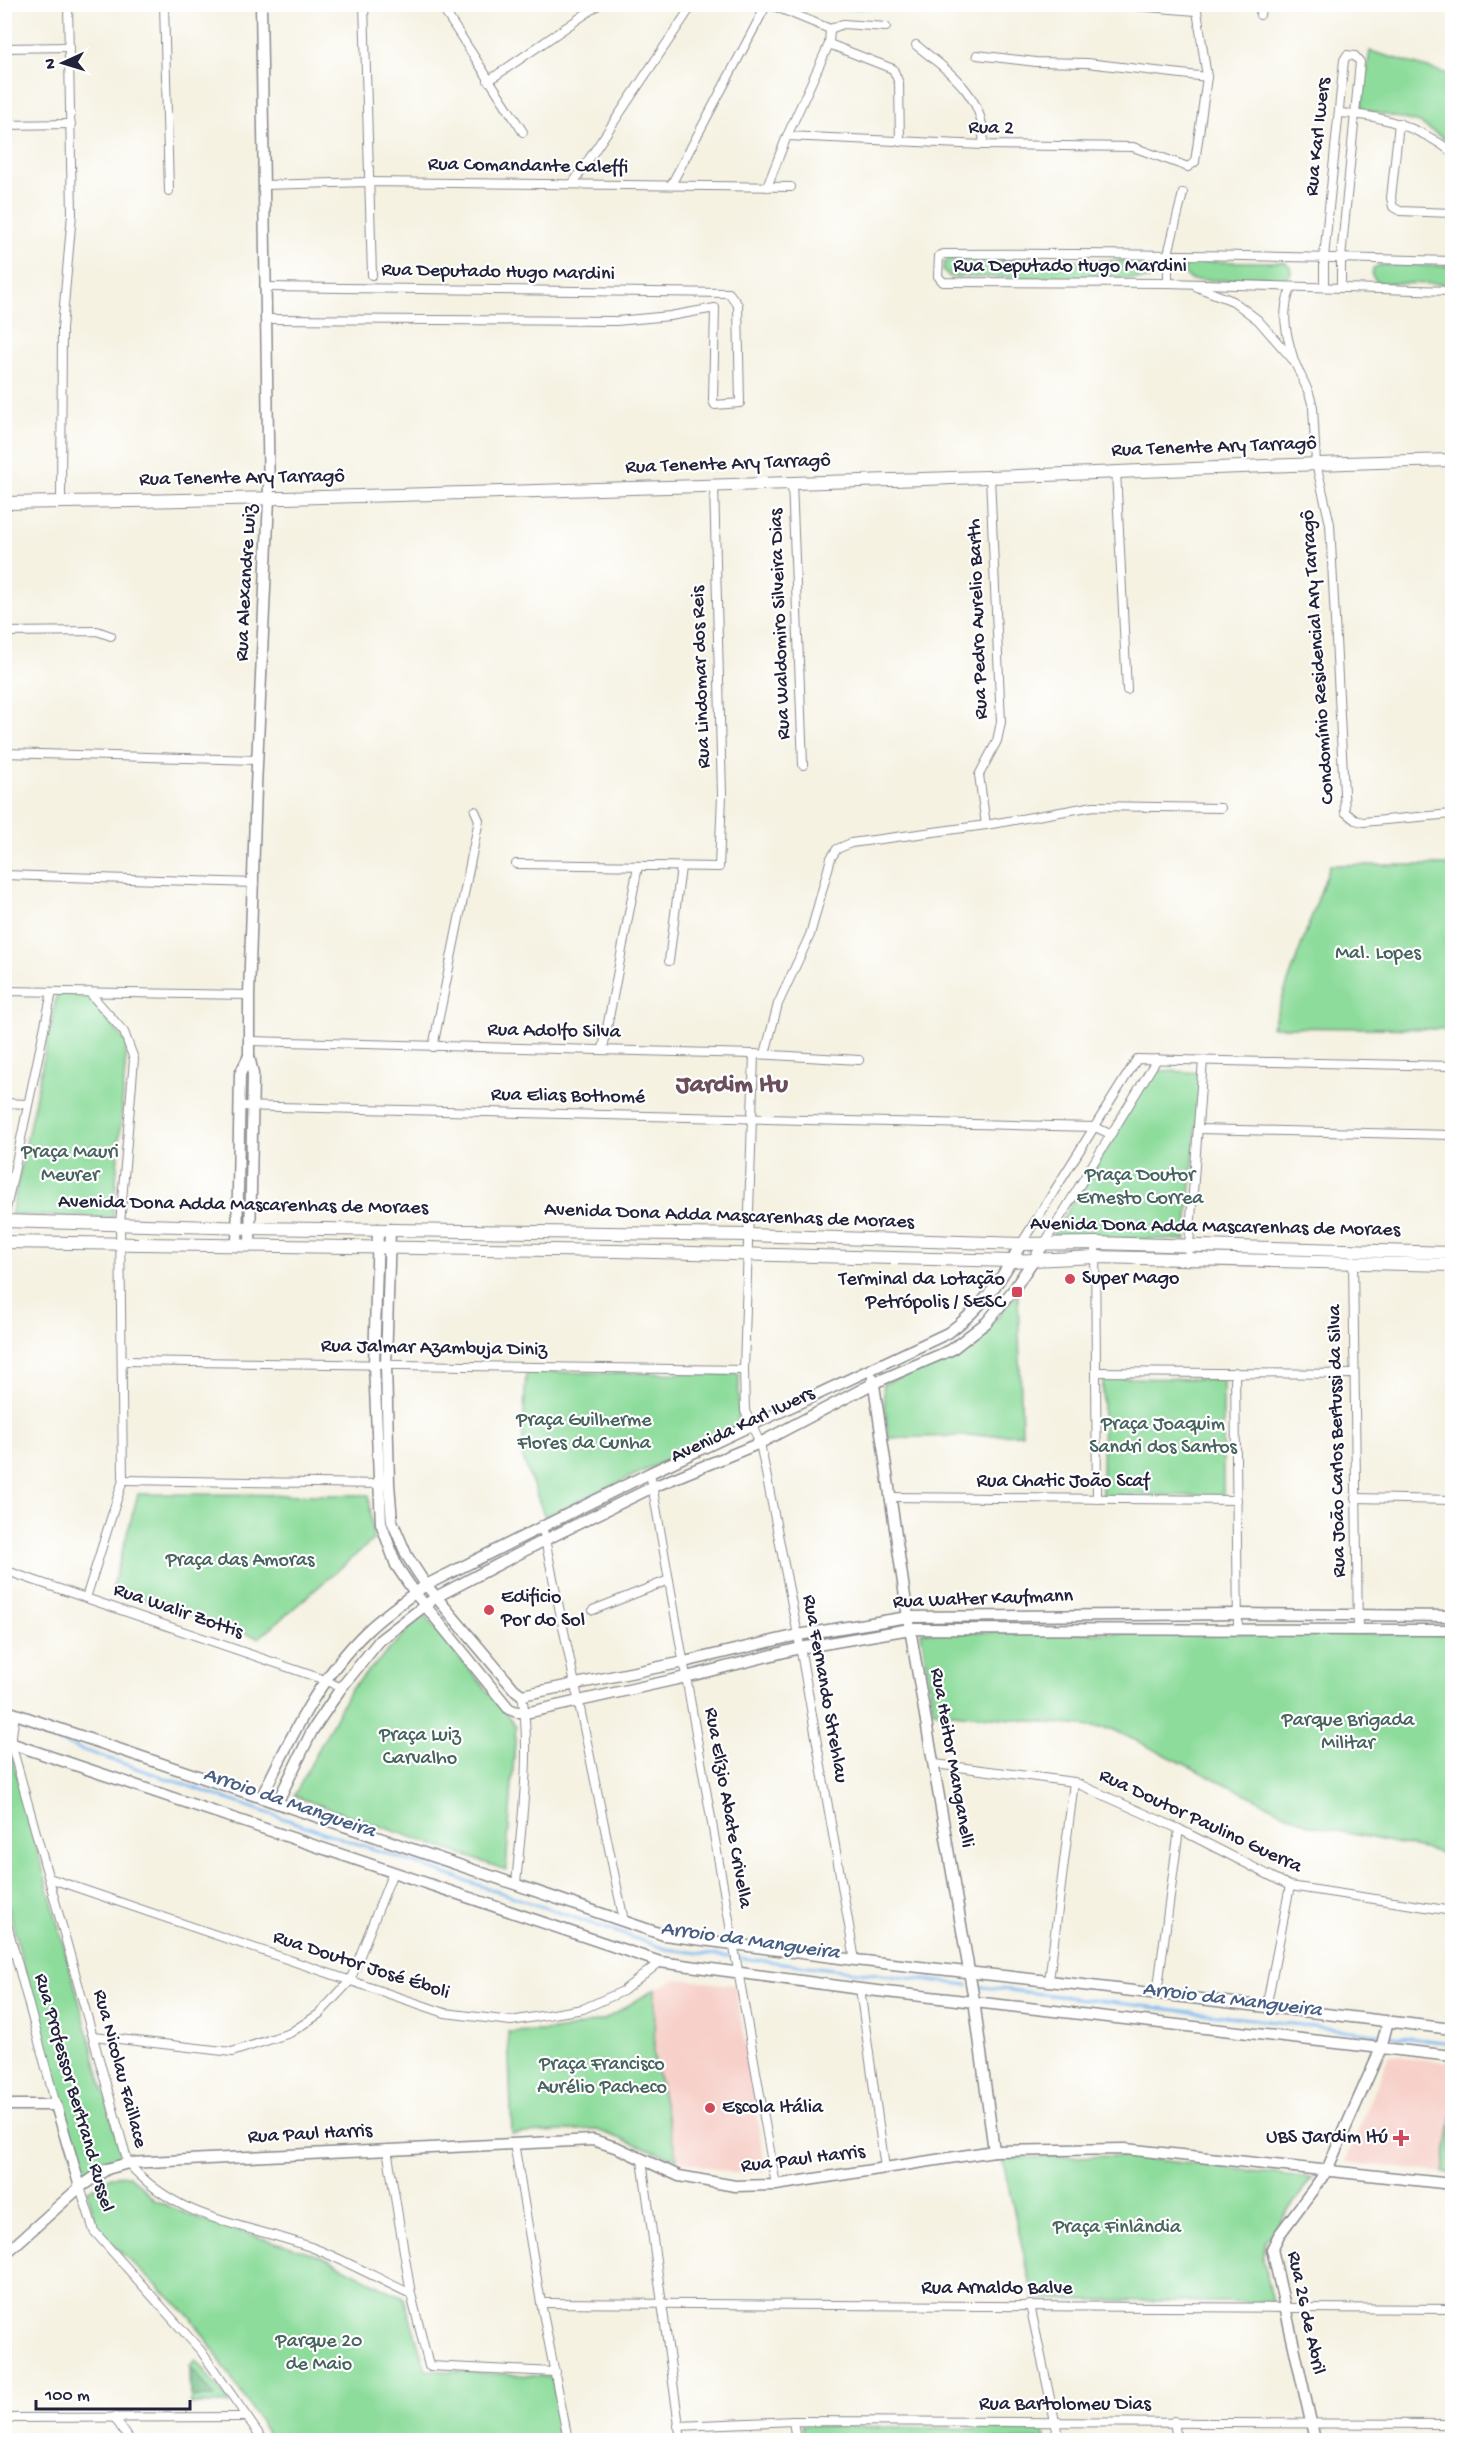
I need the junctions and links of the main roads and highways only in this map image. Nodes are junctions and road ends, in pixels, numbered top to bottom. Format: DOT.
graph roads {
  1 [pos="1452,460"];
  2 [pos="4,503"];
  3 [pos="4,1220"];
  4 [pos="4,1242"];
  5 [pos="1188,1252"];
  6 [pos="1452,1253"];
  7 [pos="1353,1256"];
  8 [pos="1452,1265"];
  1 -- 2 [label="main road, Rua Tenente Ary Tarragô"];
  3 -- 5 [label="main road, Avenida Dona Adda Mascarenhas de Moraes"];
  4 -- 5 [label="main road, Avenida Dona Adda Mascarenhas de Moraes"];
  5 -- 7 [label="main road, Avenida Dona Adda Mascarenhas de Moraes"];
  6 -- 7 [label="main road, Avenida Dona Adda Mascarenhas de Moraes"];
  7 -- 8 [label="main road, Avenida Dona Adda Mascarenhas de Moraes"];
}
